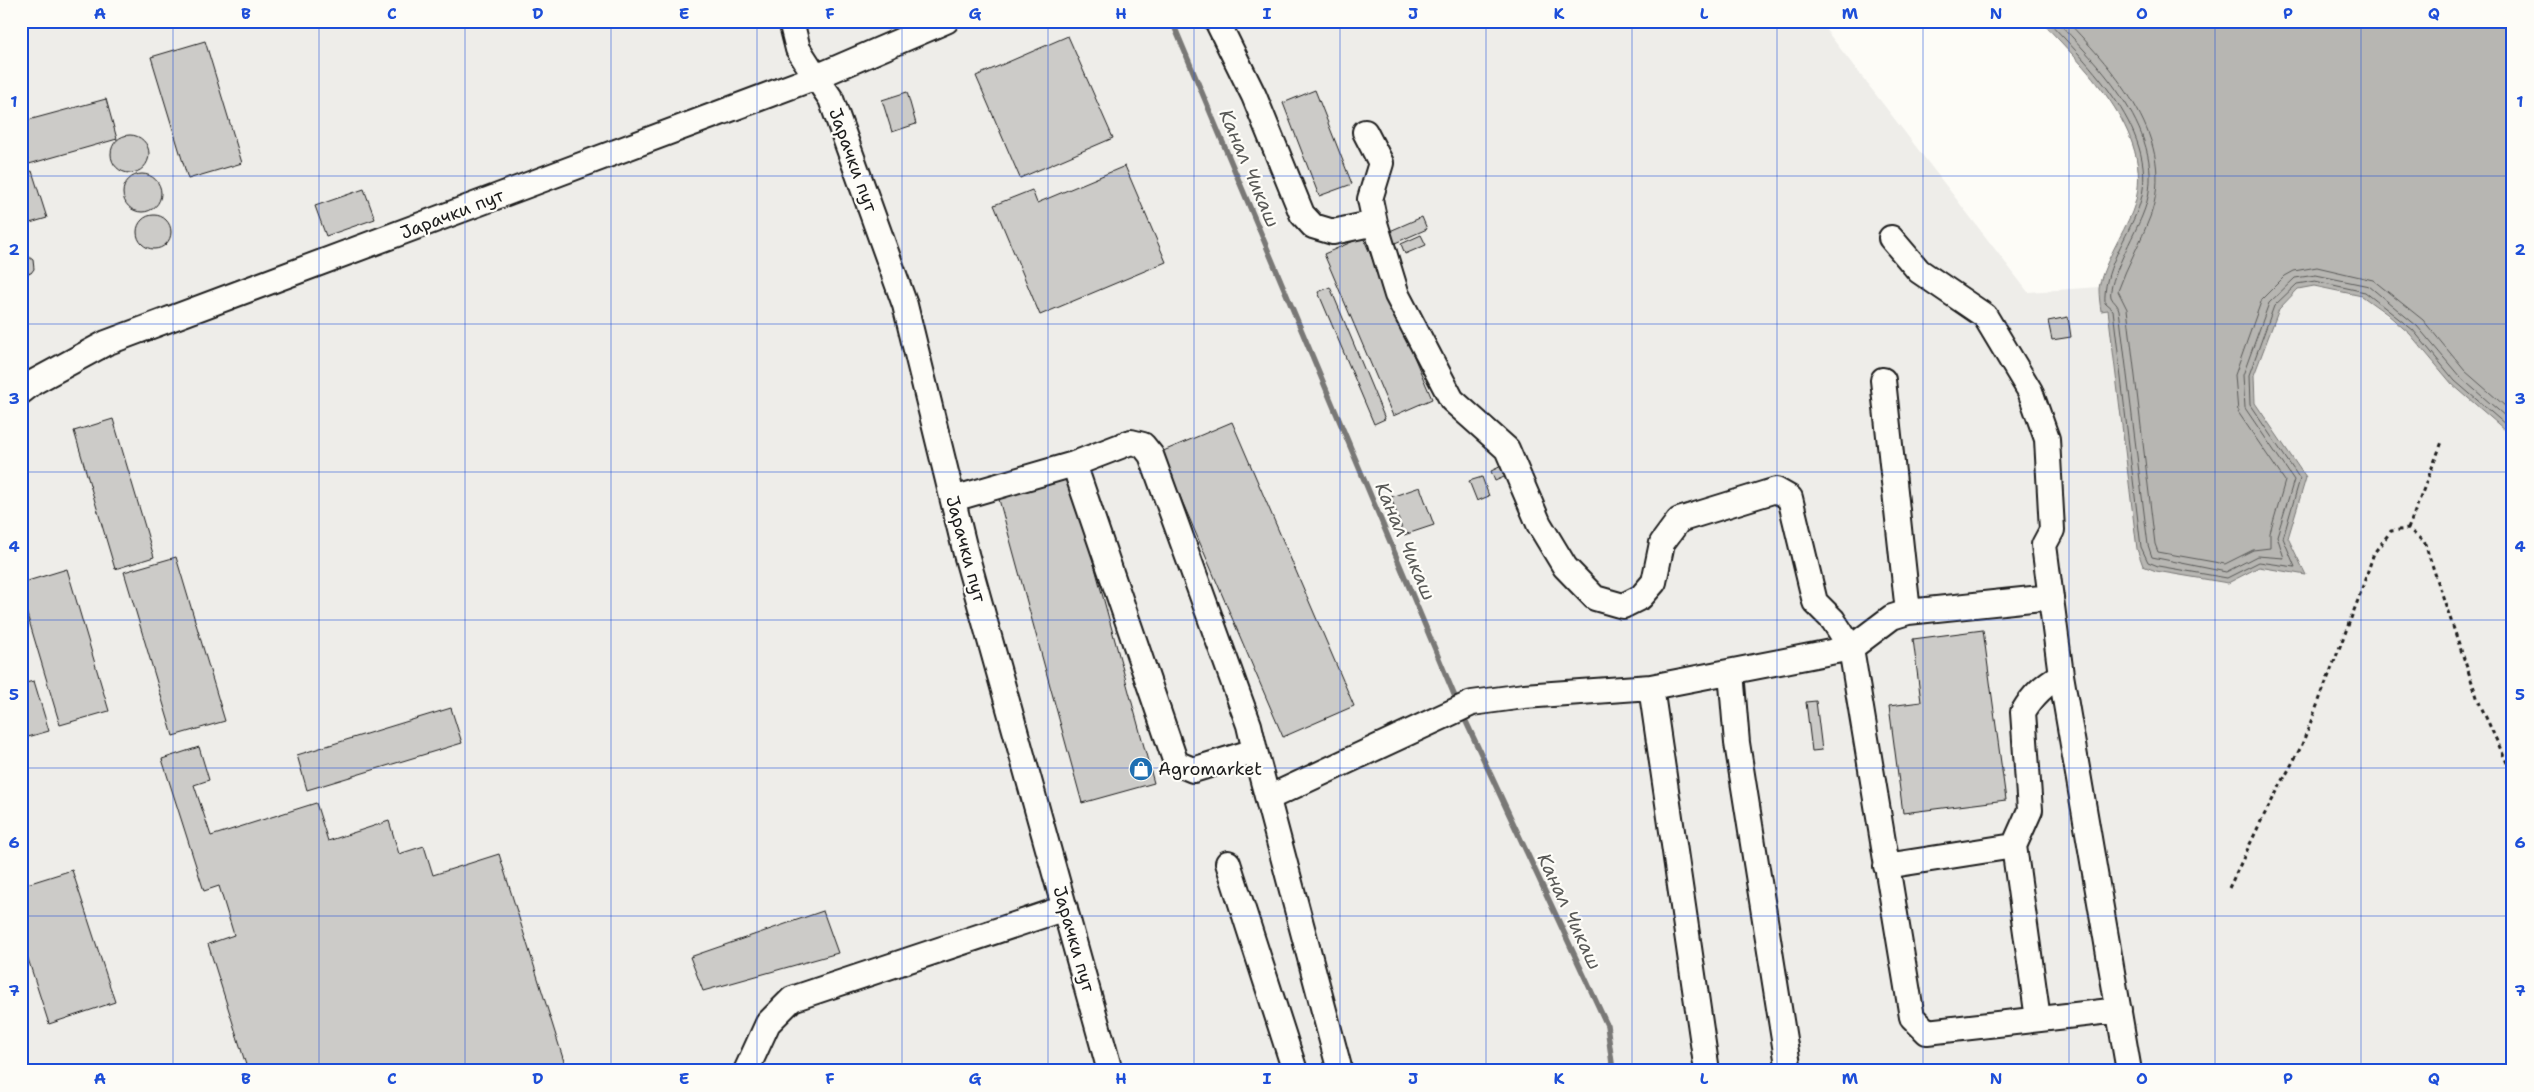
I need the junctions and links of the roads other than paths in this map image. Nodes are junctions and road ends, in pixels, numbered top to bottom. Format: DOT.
graph roads {
  1 [pos="791,21"];
  2 [pos="946,21"];
  3 [pos="1217,21"];
  4 [pos="816,78"];
  5 [pos="1365,132"];
  6 [pos="1375,223"];
  7 [pos="1891,238"];
  8 [pos="1883,380"];
  9 [pos="21,392"];
  10 [pos="1074,464"];
  11 [pos="953,499"];
  12 [pos="2051,598"];
  13 [pos="1908,612"];
  14 [pos="1851,648"];
  15 [pos="1731,672"];
  16 [pos="2061,675"];
  17 [pos="1651,687"];
  18 [pos="1255,751"];
  19 [pos="1268,798"];
  20 [pos="2014,846"];
  21 [pos="1228,863"];
  22 [pos="1886,866"];
  23 [pos="1065,908"];
  24 [pos="2119,1010"];
  25 [pos="2038,1019"];
  26 [pos="746,1071"];
  27 [pos="1110,1071"];
  28 [pos="1295,1071"];
  29 [pos="1340,1071"];
  30 [pos="1707,1071"];
  31 [pos="1789,1071"];
  32 [pos="2129,1071"];
  1 -- 4 [label="street"];
  2 -- 4 [label="street"];
  3 -- 6 [label="street"];
  4 -- 9 [label="street, Јарачки пут"];
  4 -- 11 [label="street, Јарачки пут"];
  5 -- 6 [label="street"];
  6 -- 14 [label="street"];
  7 -- 12 [label="street"];
  8 -- 13 [label="street"];
  10 -- 11 [label="street"];
  10 -- 18 [label="street"];
  10 -- 18 [label="street"];
  11 -- 23 [label="street, Јарачки пут"];
  12 -- 13 [label="street"];
  12 -- 16 [label="street"];
  13 -- 14 [label="street"];
  14 -- 15 [label="street"];
  14 -- 22 [label="street"];
  15 -- 17 [label="street"];
  15 -- 31 [label="street"];
  16 -- 20 [label="street"];
  16 -- 24 [label="street"];
  17 -- 19 [label="street"];
  17 -- 30 [label="street"];
  18 -- 19 [label="street"];
  19 -- 29 [label="street"];
  20 -- 22 [label="street"];
  20 -- 25 [label="street"];
  21 -- 28 [label="street"];
  22 -- 25 [label="street"];
  23 -- 26 [label="street"];
  23 -- 27 [label="street, Јарачки пут"];
  24 -- 25 [label="street"];
  24 -- 32 [label="street"];
}
